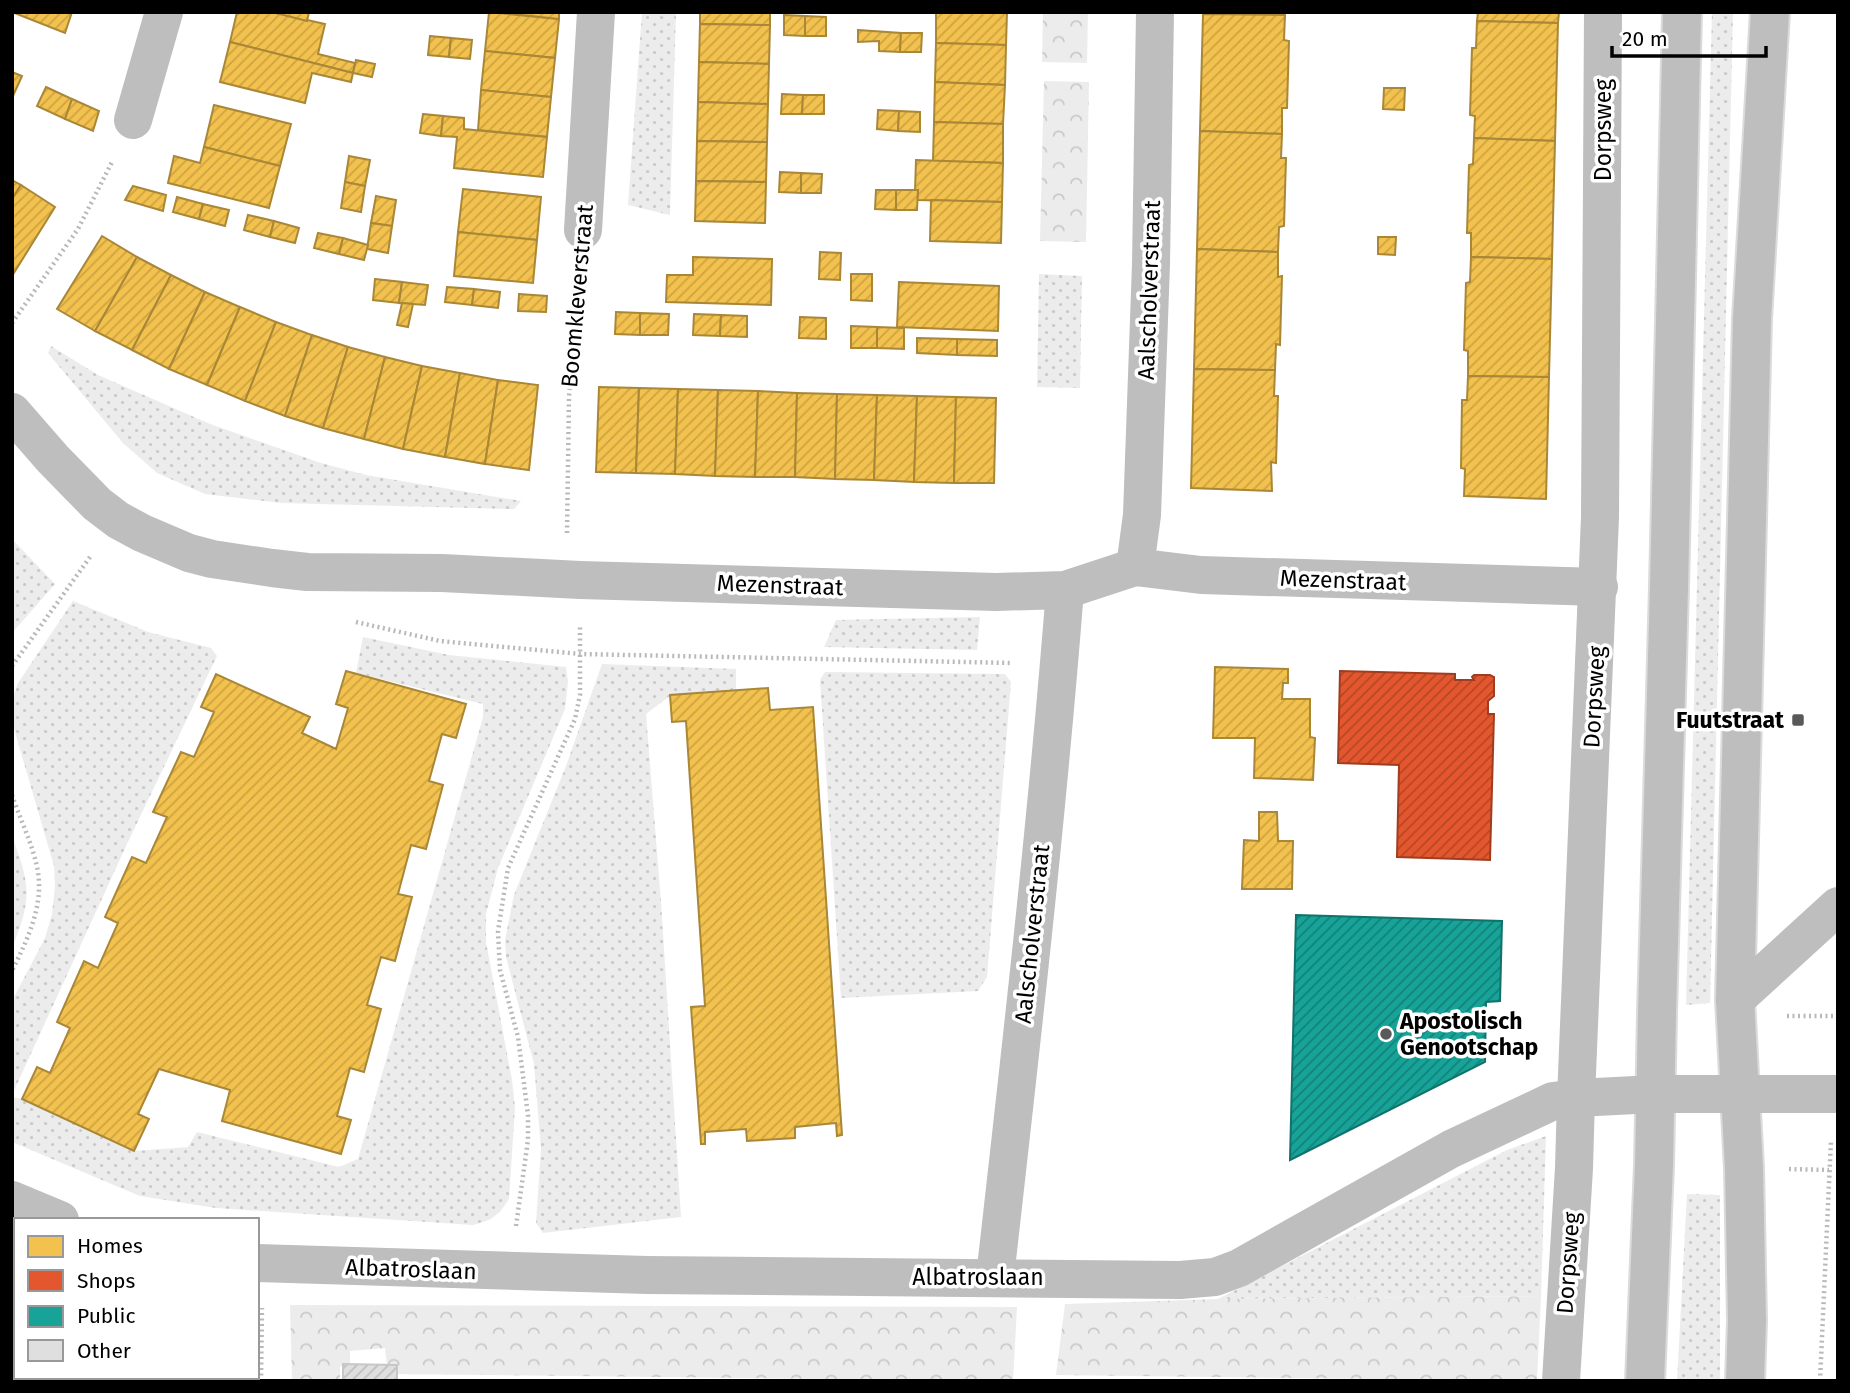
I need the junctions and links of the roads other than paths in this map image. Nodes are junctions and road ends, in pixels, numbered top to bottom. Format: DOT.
graph roads {
  1 [pos="164,12"];
  2 [pos="596,12"];
  3 [pos="1155,12"];
  4 [pos="1603,12"];
  5 [pos="1682,12"];
  6 [pos="1770,12"];
  7 [pos="133,120"];
  8 [pos="583,230"];
  9 [pos="12,412"];
  10 [pos="1135,567"];
  11 [pos="1599,587"];
  12 [pos="1065,590"];
  13 [pos="1838,906"];
  14 [pos="1735,1000"];
  15 [pos="1655,1094"];
  16 [pos="1740,1094"];
  17 [pos="1838,1094"];
  18 [pos="1576,1098"];
  19 [pos="12,1200"];
  20 [pos="55,1218"];
  21 [pos="260,1263"];
  22 [pos="995,1277"];
  23 [pos="1561,1381"];
  24 [pos="1645,1381"];
  25 [pos="1745,1381"];
  1 -- 7 [label="street"];
  2 -- 8 [label="street, Boomkleverstraat"];
  3 -- 10 [label="street, Aalscholverstraat"];
  4 -- 11 [label="street, Dorpsweg"];
  5 -- 15 [label="street"];
  6 -- 14 [label="street"];
  9 -- 12 [label="street, Mezenstraat"];
  10 -- 11 [label="street, Mezenstraat"];
  10 -- 12 [label="street, Mezenstraat"];
  11 -- 18 [label="street, Dorpsweg"];
  12 -- 22 [label="street, Aalscholverstraat"];
  13 -- 14 [label="street"];
  14 -- 16 [label="street"];
  15 -- 16 [label="street, Albatroslaan"];
  15 -- 18 [label="street, Albatroslaan"];
  15 -- 24 [label="street"];
  16 -- 17 [label="street, Albatroslaan"];
  16 -- 25 [label="street"];
  18 -- 22 [label="street, Albatroslaan"];
  18 -- 23 [label="street, Dorpsweg"];
  19 -- 20 [label="street"];
  21 -- 22 [label="street, Albatroslaan"];
}
